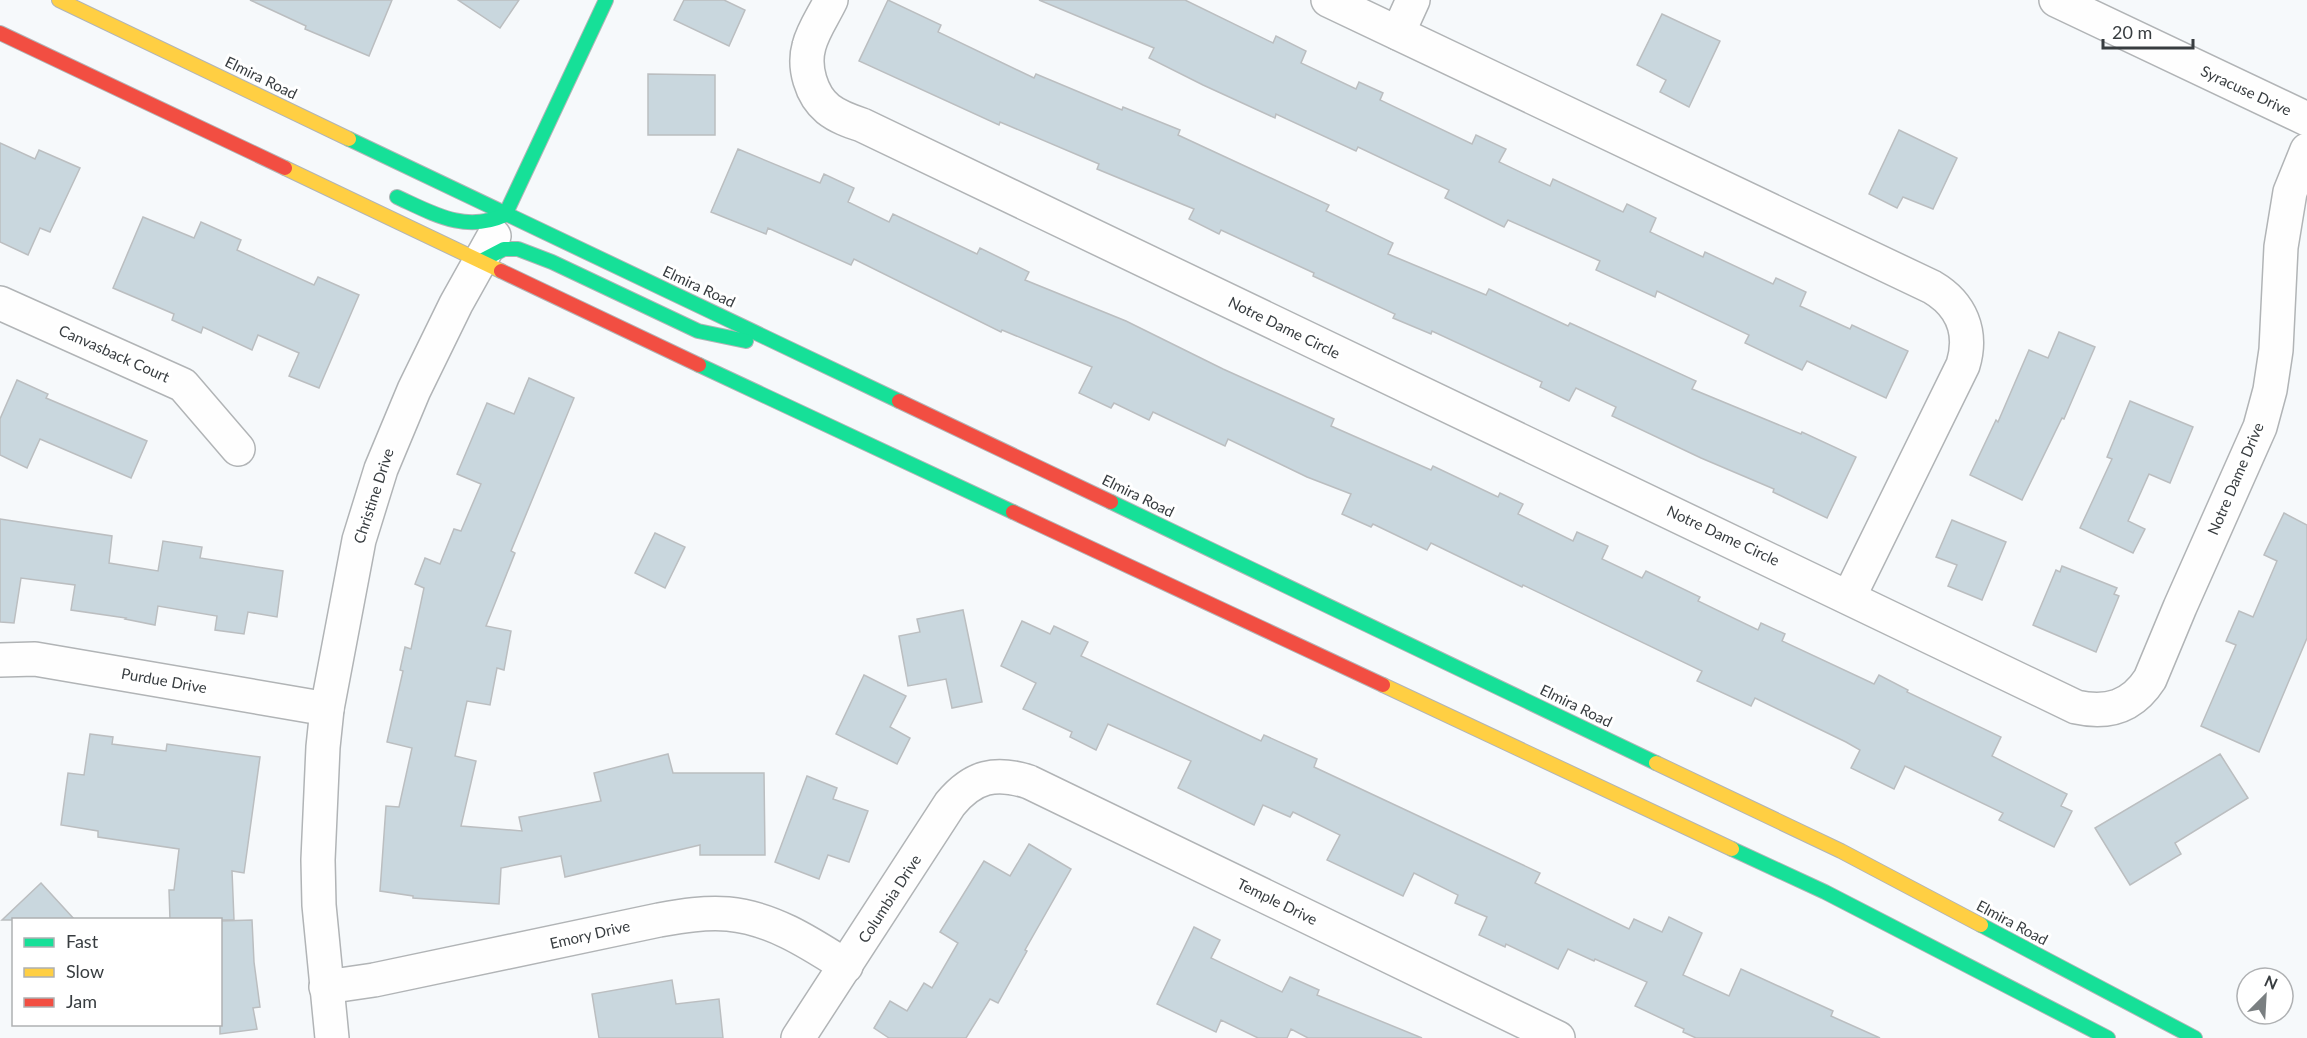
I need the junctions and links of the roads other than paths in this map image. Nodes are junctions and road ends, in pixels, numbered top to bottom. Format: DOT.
graph roads {
  1 [pos="59,0"];
  2 [pos="606,0"];
  3 [pos="831,0"];
  4 [pos="1328,0"];
  5 [pos="1413,0"];
  6 [pos="2056,0"];
  7 [pos="0,33"];
  8 [pos="1398,33"];
  9 [pos="2307,119"];
  10 [pos="191,124"];
  11 [pos="270,145"];
  12 [pos="2307,150"];
  13 [pos="383,190"];
  14 [pos="505,215"];
  15 [pos="481,261"];
  16 [pos="0,303"];
  17 [pos="803,354"];
  18 [pos="238,449"];
  19 [pos="1850,597"];
  20 [pos="0,660"];
  21 [pos="2076,707"];
  22 [pos="327,709"];
  23 [pos="994,776"];
  24 [pos="846,966"];
  25 [pos="326,987"];
  26 [pos="332,1038"];
  27 [pos="798,1038"];
  28 [pos="1558,1038"];
  29 [pos="2108,1038"];
  30 [pos="2195,1038"];
  1 -- 14 [label="main road, Elmira Road"];
  2 -- 14 [label="main road, Christine Drive"];
  3 -- 19 [label="street, Notre Dame Circle"];
  4 -- 8 [label="street"];
  5 -- 8 [label="street"];
  6 -- 9 [label="street, Syracuse Drive"];
  7 -- 10 [label="main road"];
  8 -- 19 [label="street"];
  10 -- 11 [label="main road"];
  10 -- 15 [label="main road"];
  12 -- 21 [label="street, Notre Dame Drive"];
  13 -- 14 [label="main road"];
  14 -- 15 [label="street, Christine Drive"];
  14 -- 17 [label="main road, Elmira Road"];
  15 -- 17 [label="main road"];
  15 -- 22 [label="street, Christine Drive"];
  15 -- 29 [label="main road"];
  16 -- 18 [label="street, Canvasback Court"];
  17 -- 30 [label="main road, Elmira Road"];
  19 -- 21 [label="street, Notre Dame Circle"];
  20 -- 22 [label="street, Purdue Drive"];
  22 -- 25 [label="street, Christine Drive"];
  23 -- 24 [label="street, Columbia Drive"];
  23 -- 28 [label="street, Temple Drive"];
  24 -- 25 [label="street, Emory Drive"];
  24 -- 27 [label="street, Columbia Drive"];
  25 -- 26 [label="street, Christine Drive"];
}
